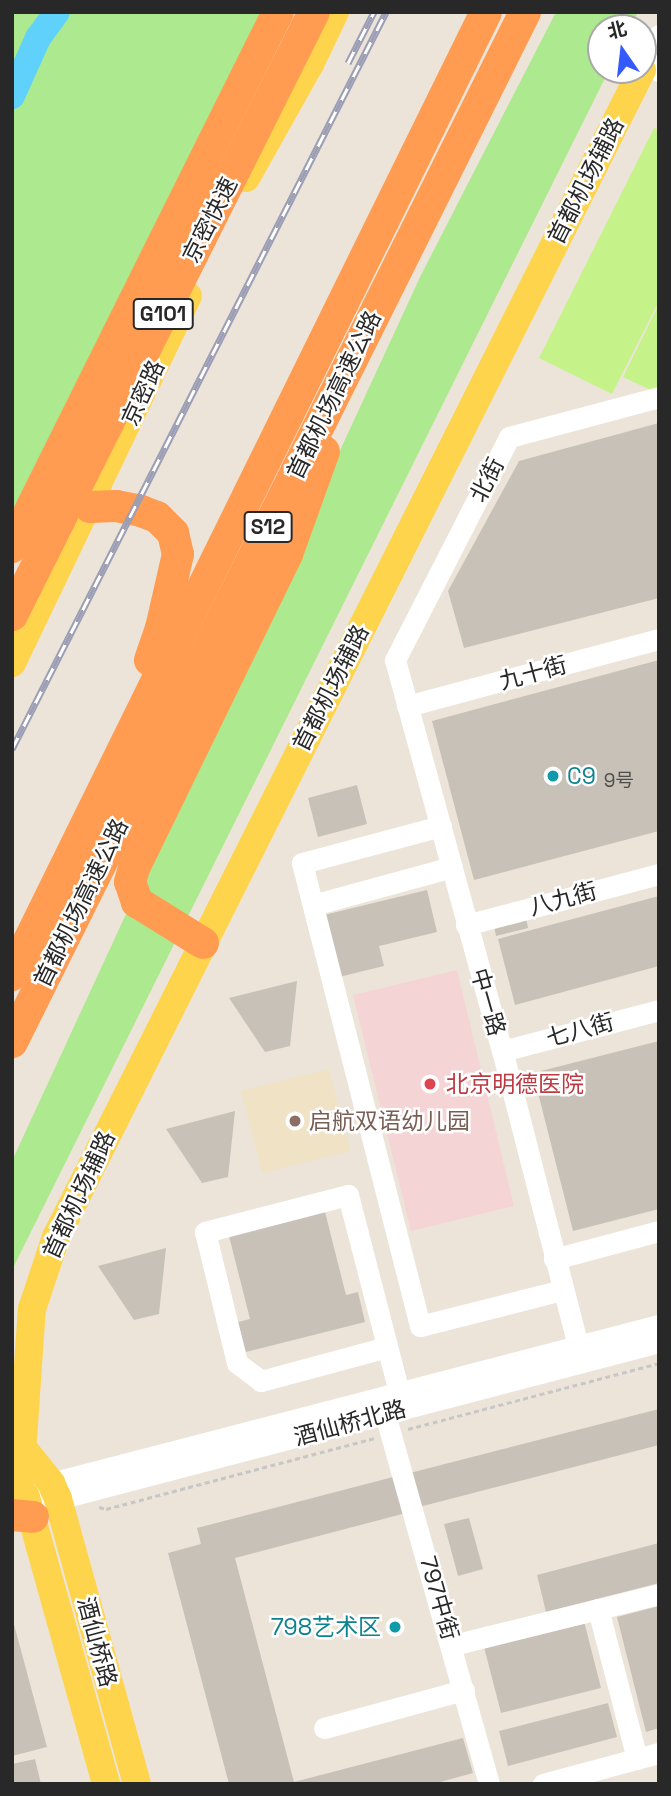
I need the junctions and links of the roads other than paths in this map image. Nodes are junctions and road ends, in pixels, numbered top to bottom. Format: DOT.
graph roads {
  1 [pos="269,12"];
  2 [pos="278,12"];
  3 [pos="486,12"];
  4 [pos="525,12"];
  5 [pos="319,13"];
  6 [pos="639,84"];
  7 [pos="335,392"];
  8 [pos="659,397"];
  9 [pos="90,507"];
  10 [pos="12,518"];
  11 [pos="12,547"];
  12 [pos="12,615"];
  13 [pos="659,639"];
  14 [pos="395,660"];
  15 [pos="12,663"];
  16 [pos="407,706"];
  17 [pos="110,779"];
  18 [pos="441,825"];
  19 [pos="452,867"];
  20 [pos="659,874"];
  21 [pos="313,905"];
  22 [pos="466,925"];
  23 [pos="203,943"];
  24 [pos="12,975"];
  25 [pos="659,1010"];
  26 [pos="12,1042"];
  27 [pos="502,1051"];
  28 [pos="659,1231"];
  29 [pos="554,1259"];
  30 [pos="562,1290"];
  31 [pos="32,1309"];
  32 [pos="659,1325"];
  33 [pos="12,1334"];
  34 [pos="659,1342"];
  35 [pos="578,1346"];
  36 [pos="387,1347"];
  37 [pos="399,1392"];
  38 [pos="388,1424"];
  39 [pos="18,1445"];
  40 [pos="16,1481"];
  41 [pos="39,1504"];
  42 [pos="659,1594"];
  43 [pos="598,1609"];
  44 [pos="453,1646"];
  45 [pos="464,1690"];
  46 [pos="324,1728"];
  47 [pos="659,1753"];
  48 [pos="637,1759"];
  49 [pos="106,1784"];
  50 [pos="137,1784"];
  51 [pos="489,1784"];
  52 [pos="543,1784"];
  1 -- 10 [label="main road, G101"];
  2 -- 11 [label="highway, 京密快速 / G101"];
  3 -- 17 [label="highway, 首都机场高速公路 / S12"];
  4 -- 7 [label="highway, 首都机场高速公路 / S12"];
  5 -- 9 [label="main road, 京密路 / G101"];
  5 -- 12 [label="highway, 京密快速 / G101"];
  6 -- 23 [label="main road, 首都机场辅路"];
  7 -- 23 [label="highway"];
  7 -- 26 [label="highway, 首都机场高速公路 / S12"];
  8 -- 14 [label="street, 北街"];
  9 -- 15 [label="main road, 京密路 / G101"];
  9 -- 17 [label="highway"];
  13 -- 16 [label="street, 九十街"];
  14 -- 16 [label="street, 中一路"];
  16 -- 18 [label="street, 中一路"];
  17 -- 24 [label="highway, 首都机场高速公路 / S12"];
  18 -- 19 [label="street, 中一路"];
  18 -- 21 [label="street"];
  19 -- 21 [label="street"];
  19 -- 22 [label="street, 中一路"];
  20 -- 22 [label="street, 八九街"];
  21 -- 30 [label="street"];
  22 -- 27 [label="street, 中一路"];
  23 -- 31 [label="main road, 首都机场辅路"];
  25 -- 27 [label="street, 七八街"];
  27 -- 29 [label="street, 中一路"];
  28 -- 29 [label="street"];
  29 -- 30 [label="street, 中一路"];
  30 -- 35 [label="street, 中一路"];
  31 -- 33 [label="main road"];
  31 -- 39 [label="main road"];
  32 -- 35 [label="street, 酒仙桥北路"];
  34 -- 38 [label="street, 酒仙桥北路"];
  35 -- 37 [label="street, 酒仙桥北路"];
  36 -- 36 [label="street"];
  36 -- 37 [label="street"];
  37 -- 41 [label="street, 酒仙桥北路"];
  38 -- 41 [label="street, 酒仙桥北路"];
  38 -- 44 [label="street, 797中街"];
  39 -- 40 [label="main road"];
  39 -- 41 [label="main road"];
  40 -- 41 [label="main road"];
  41 -- 49 [label="main road, 酒仙桥路"];
  41 -- 50 [label="main road, 酒仙桥路"];
  42 -- 43 [label="street"];
  43 -- 44 [label="street"];
  43 -- 48 [label="street"];
  44 -- 45 [label="street, 797中街"];
  45 -- 46 [label="street"];
  45 -- 51 [label="street, 797中街"];
  47 -- 48 [label="street"];
  48 -- 52 [label="street"];
}
